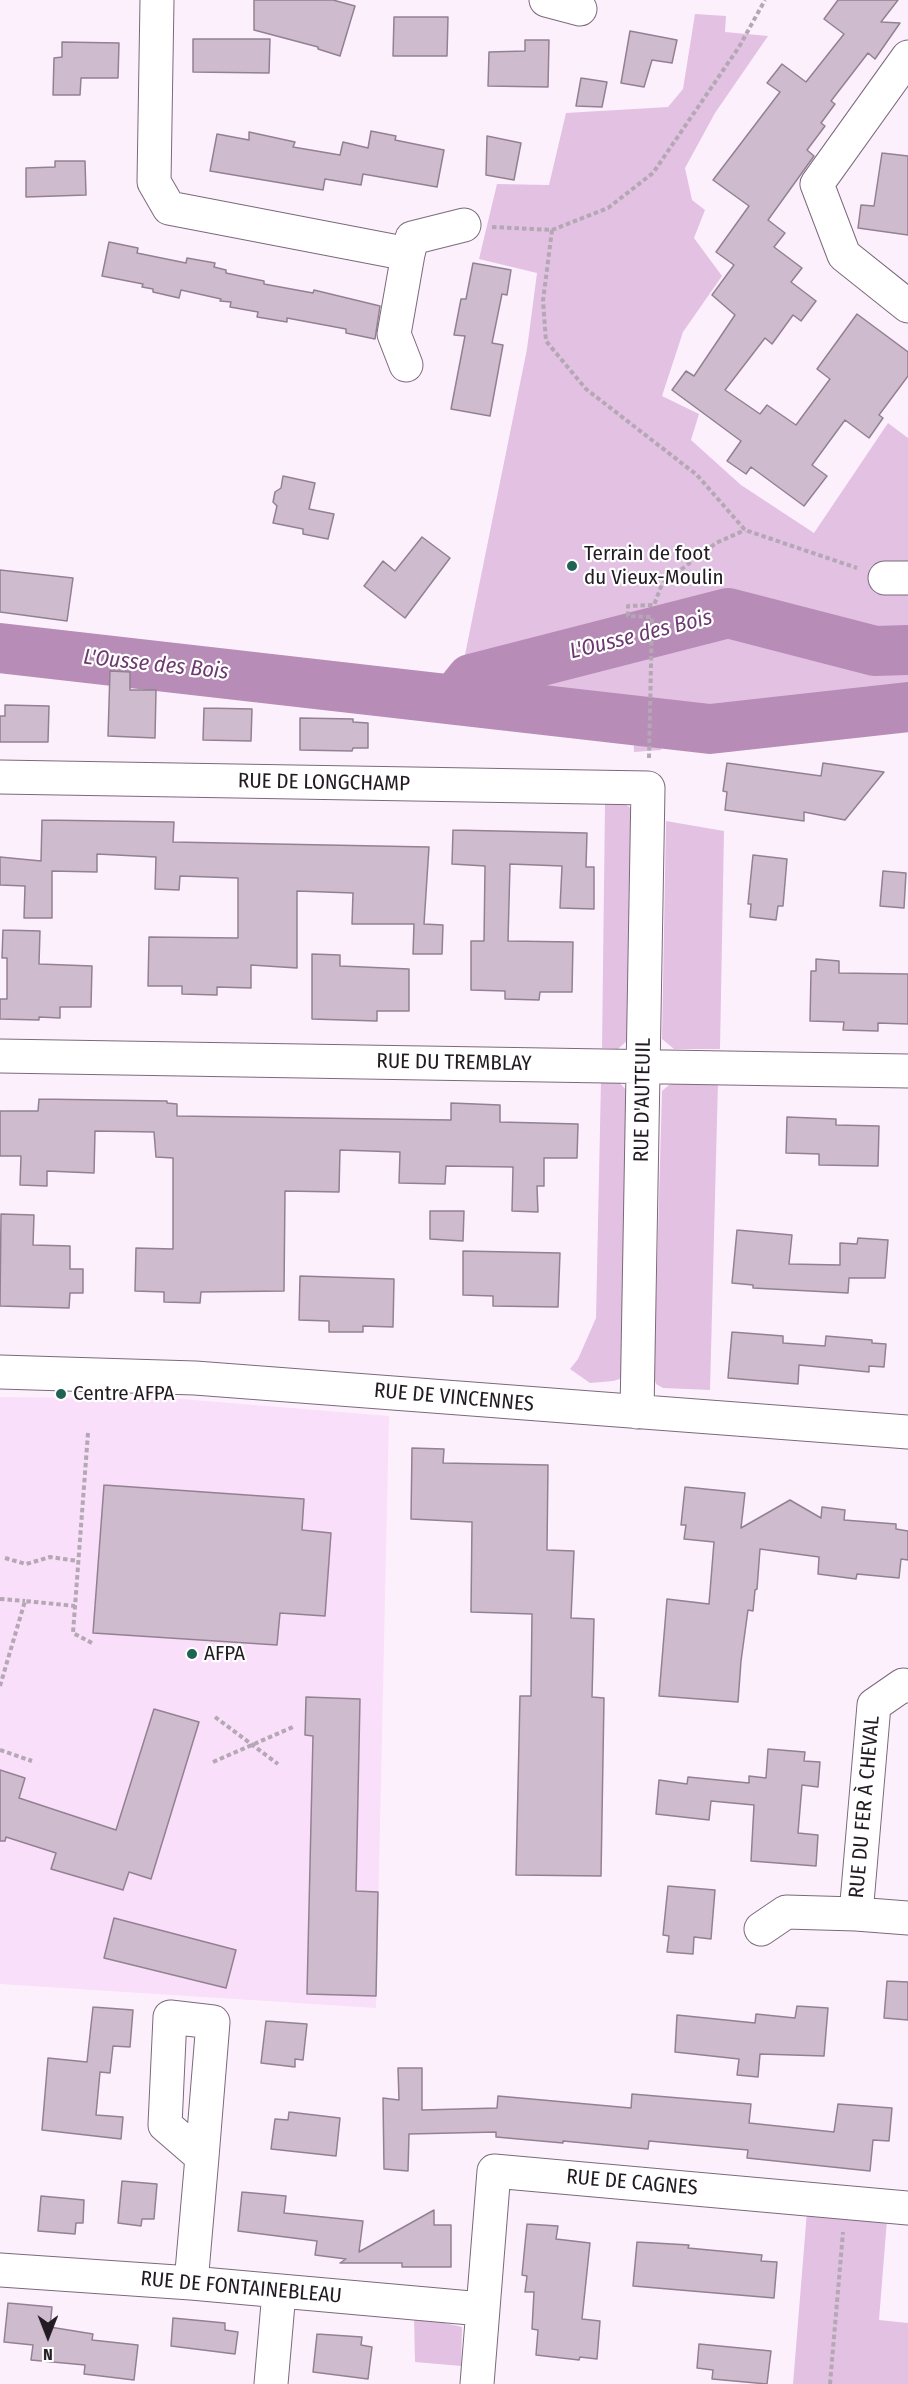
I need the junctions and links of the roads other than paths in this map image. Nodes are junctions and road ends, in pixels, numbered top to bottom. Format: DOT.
graph roads {
  1 [pos="157,0"];
  2 [pos="546,0"];
  3 [pos="580,9"];
  4 [pos="908,57"];
  5 [pos="464,225"];
  6 [pos="408,254"];
  7 [pos="908,306"];
  8 [pos="406,365"];
  9 [pos="0,777"];
  10 [pos="648,788"];
  11 [pos="0,1056"];
  12 [pos="644,1067"];
  13 [pos="908,1071"];
  14 [pos="0,1372"];
  15 [pos="637,1412"];
  16 [pos="908,1432"];
  17 [pos="908,1686"];
  18 [pos="856,1914"];
  19 [pos="908,1918"];
  20 [pos="761,1929"];
  21 [pos="202,2157"];
  22 [pos="908,2208"];
  23 [pos="0,2270"];
  24 [pos="191,2283"];
  25 [pos="279,2292"];
  26 [pos="482,2309"];
  27 [pos="271,2384"];
  28 [pos="477,2384"];
  1 -- 6 [label="street"];
  2 -- 3 [label="street"];
  4 -- 7 [label="street"];
  5 -- 6 [label="street"];
  6 -- 8 [label="street"];
  9 -- 10 [label="street, RUE DE LONGCHAMP"];
  10 -- 12 [label="street, RUE D'AUTEUIL"];
  11 -- 12 [label="street, RUE DU TREMBLAY"];
  12 -- 13 [label="street, RUE DU TREMBLAY"];
  12 -- 15 [label="street, RUE D'AUTEUIL"];
  14 -- 15 [label="street, RUE DE VINCENNES"];
  15 -- 16 [label="street, RUE DE VINCENNES"];
  17 -- 18 [label="street, RUE DU FER À CHEVAL"];
  18 -- 19 [label="street, RUE DU FER À CHEVAL"];
  18 -- 20 [label="street, RUE DU FER À CHEVAL"];
  21 -- 24 [label="street"];
  22 -- 26 [label="street, RUE DE CAGNES"];
  23 -- 24 [label="street, RUE DE FONTAINEBLEAU"];
  24 -- 25 [label="street, RUE DE FONTAINEBLEAU"];
  25 -- 26 [label="street, RUE DE FONTAINEBLEAU"];
  25 -- 27 [label="street"];
  26 -- 28 [label="street"];
}
